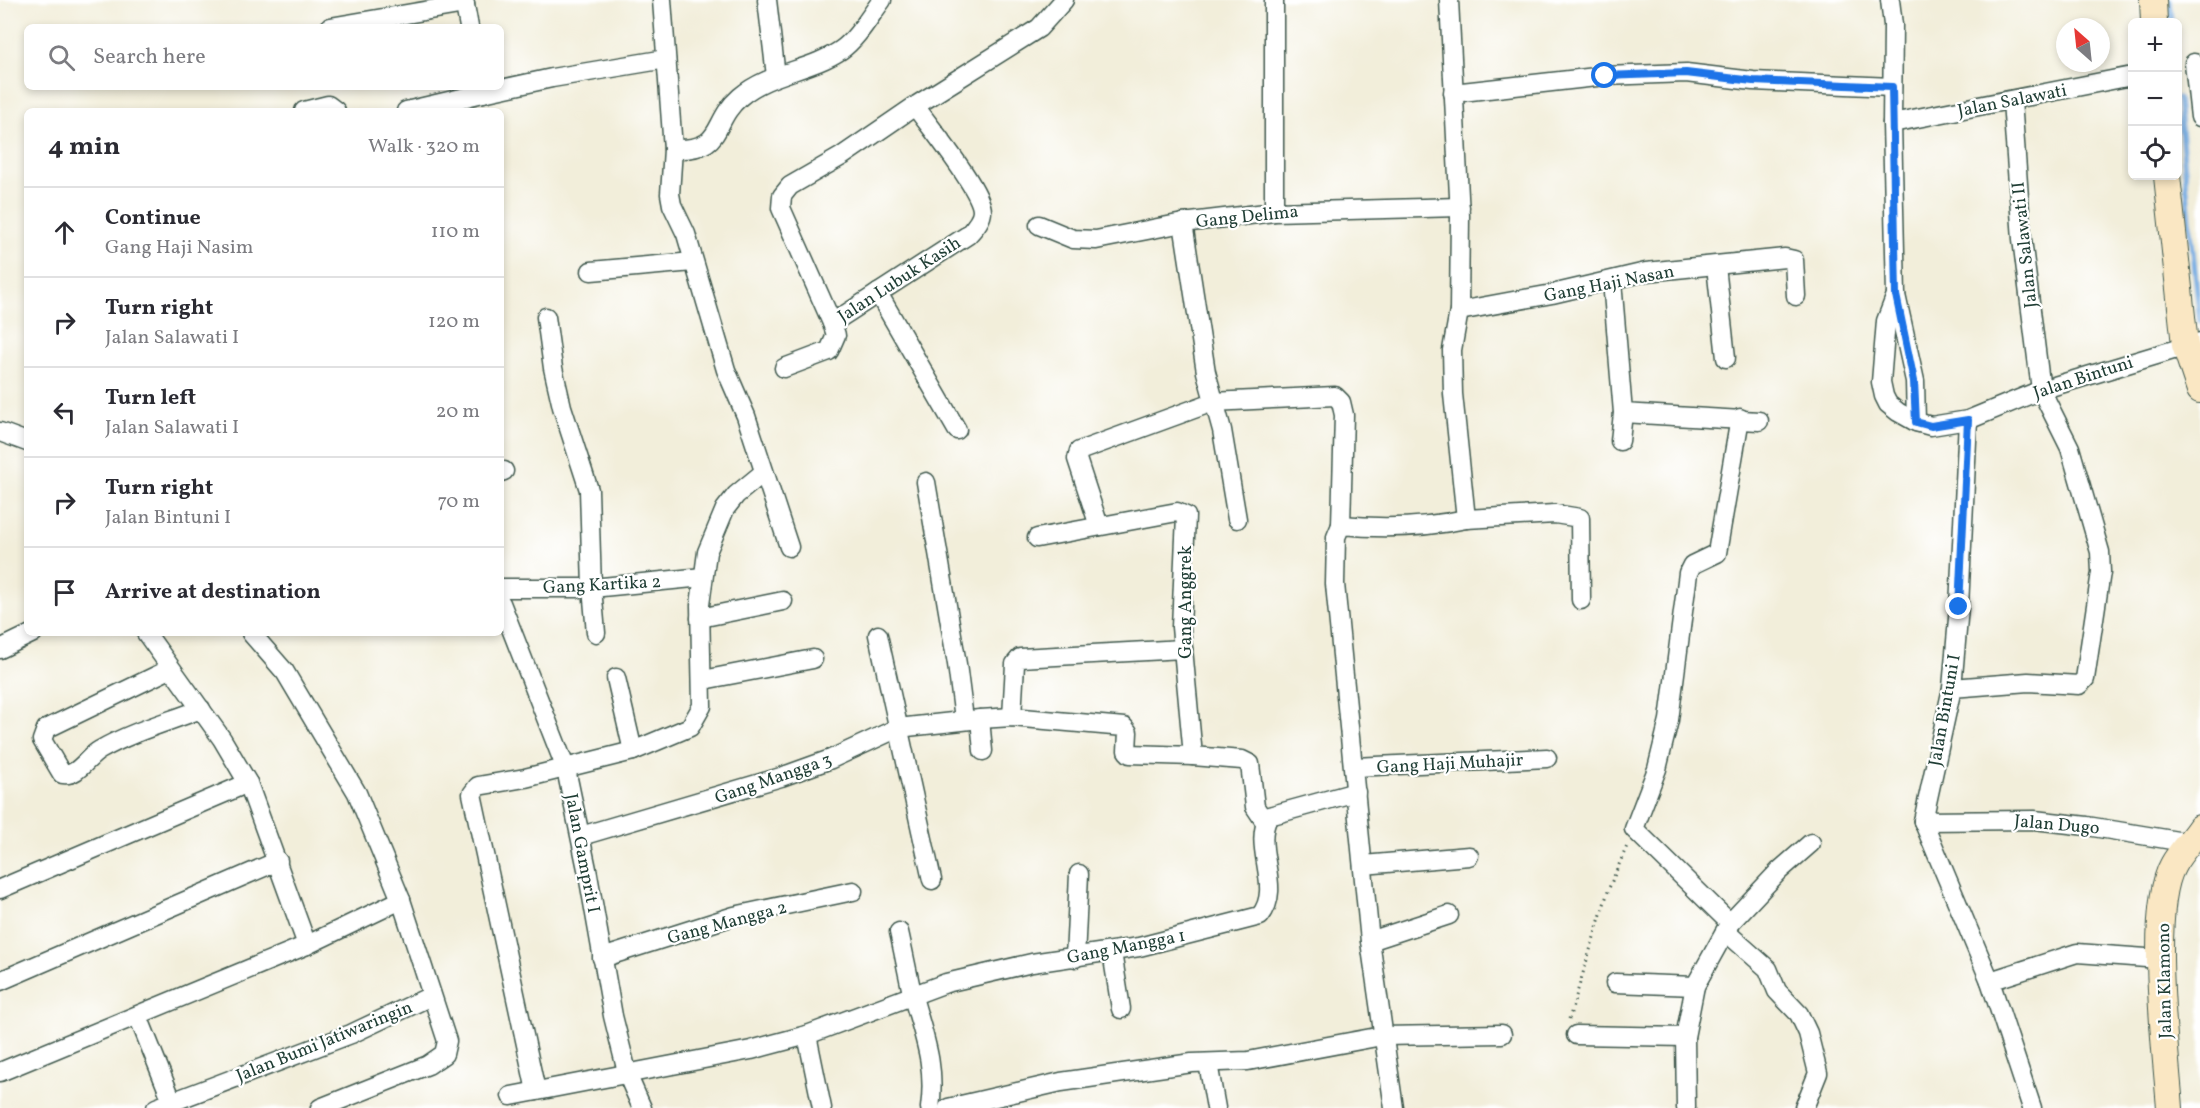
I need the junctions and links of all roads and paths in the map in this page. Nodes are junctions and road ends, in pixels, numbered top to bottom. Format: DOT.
graph roads {
  1 [pos="662,0"];
  2 [pos="767,0"];
  3 [pos="882,0"];
  4 [pos="1064,0"];
  5 [pos="1274,0"];
  6 [pos="1449,0"];
  7 [pos="1890,0"];
  8 [pos="2153,0"];
  9 [pos="464,2"];
  10 [pos="2154,18"];
  11 [pos="346,24"];
  12 [pos="469,24"];
  13 [pos="666,59"];
  14 [pos="2190,64"];
  15 [pos="776,76"];
  16 [pos="2128,77"];
  17 [pos="504,86"];
  18 [pos="1892,87"];
  19 [pos="482,90"];
  20 [pos="1453,93"];
  21 [pos="2012,101"];
  22 [pos="915,106"];
  23 [pos="316,108"];
  24 [pos="332,108"];
  25 [pos="417,108"];
  26 [pos="2200,117"];
  27 [pos="1892,123"];
  28 [pos="674,149"];
  29 [pos="2168,180"];
  30 [pos="1460,207"];
  31 [pos="1274,212"];
  32 [pos="1183,223"];
  33 [pos="1039,225"];
  34 [pos="693,262"];
  35 [pos="1716,266"];
  36 [pos="591,271"];
  37 [pos="1612,281"];
  38 [pos="878,293"];
  39 [pos="1896,295"];
  40 [pos="1796,296"];
  41 [pos="1459,311"];
  42 [pos="546,317"];
  43 [pos="832,323"];
  44 [pos="2193,344"];
  45 [pos="1726,358"];
  46 [pos="784,368"];
  47 [pos="2041,390"];
  48 [pos="2200,390"];
  49 [pos="1213,402"];
  50 [pos="1623,413"];
  51 [pos="1740,418"];
  52 [pos="1968,420"];
  53 [pos="1759,421"];
  54 [pos="1916,422"];
  55 [pos="957,430"];
  56 [pos="0,432"];
  57 [pos="24,441"];
  58 [pos="1620,441"];
  59 [pos="764,472"];
  60 [pos="926,482"];
  61 [pos="1237,519"];
  62 [pos="1466,519"];
  63 [pos="1341,525"];
  64 [pos="1100,526"];
  65 [pos="1037,538"];
  66 [pos="789,547"];
  67 [pos="703,577"];
  68 [pos="504,588"];
  69 [pos="592,588"];
  70 [pos="1581,600"];
  71 [pos="783,601"];
  72 [pos="504,611"];
  73 [pos="700,618"];
  74 [pos="596,633"];
  75 [pos="878,635"];
  76 [pos="27,636"];
  77 [pos="148,636"];
  78 [pos="254,636"];
  79 [pos="0,649"];
  80 [pos="1183,650"];
  81 [pos="813,659"];
  82 [pos="170,669"];
  83 [pos="616,678"];
  84 [pos="703,680"];
  85 [pos="1952,688"];
  86 [pos="201,709"];
  87 [pos="1012,717"];
  88 [pos="972,719"];
  89 [pos="898,728"];
  90 [pos="633,751"];
  91 [pos="983,752"];
  92 [pos="1193,756"];
  93 [pos="1547,758"];
  94 [pos="1354,767"];
  95 [pos="566,769"];
  96 [pos="248,783"];
  97 [pos="1356,792"];
  98 [pos="1923,821"];
  99 [pos="1265,822"];
  100 [pos="1634,829"];
  101 [pos="581,836"];
  102 [pos="2195,836"];
  103 [pos="1811,843"];
  104 [pos="1469,856"];
  105 [pos="278,861"];
  106 [pos="1363,865"];
  107 [pos="1079,874"];
  108 [pos="932,880"];
  109 [pos="0,889"];
  110 [pos="853,891"];
  111 [pos="401,900"];
  112 [pos="1449,915"];
  113 [pos="1727,927"];
  114 [pos="899,932"];
  115 [pos="1370,941"];
  116 [pos="307,945"];
  117 [pos="1112,952"];
  118 [pos="602,958"];
  119 [pos="1075,958"];
  120 [pos="2160,959"];
  121 [pos="0,981"];
  122 [pos="1990,981"];
  123 [pos="1615,983"];
  124 [pos="1695,986"];
  125 [pos="431,996"];
  126 [pos="913,996"];
  127 [pos="1121,1009"];
  128 [pos="138,1016"];
  129 [pos="807,1035"];
  130 [pos="1502,1035"];
  131 [pos="1576,1035"];
  132 [pos="1382,1036"];
  133 [pos="1685,1037"];
  134 [pos="1208,1063"];
  135 [pos="0,1072"];
  136 [pos="628,1076"];
  137 [pos="536,1091"];
  138 [pos="511,1096"];
  139 [pos="164,1105"];
  140 [pos="320,1108"];
  141 [pos="642,1108"];
  142 [pos="822,1108"];
  143 [pos="930,1108"];
  144 [pos="948,1108"];
  145 [pos="1216,1108"];
  146 [pos="1394,1108"];
  147 [pos="1686,1108"];
  148 [pos="1804,1108"];
  149 [pos="2032,1108"];
  150 [pos="2170,1108"];
  1 -- 13 [label="street"];
  2 -- 15 [label="street"];
  3 -- 15 [label="street"];
  4 -- 22 [label="street, Jalan Lubuk Kasih"];
  5 -- 31 [label="street"];
  6 -- 20 [label="street"];
  7 -- 18 [label="street"];
  8 -- 10 [label="street"];
  9 -- 11 [label="street"];
  9 -- 12 [label="street"];
  13 -- 17 [label="street"];
  13 -- 28 [label="street"];
  14 -- 26 [label="street"];
  15 -- 28 [label="street"];
  16 -- 21 [label="street, Jalan Salawati"];
  18 -- 20 [label="street"];
  18 -- 27 [label="street"];
  19 -- 25 [label="street"];
  20 -- 30 [label="street"];
  21 -- 27 [label="street, Jalan Salawati"];
  21 -- 47 [label="street, Jalan Salawati II"];
  22 -- 38 [label="street, Jalan Lubuk Kasih"];
  22 -- 43 [label="street, Jalan Lubuk Kasih"];
  23 -- 24 [label="street"];
  27 -- 39 [label="street"];
  28 -- 34 [label="street"];
  29 -- 44 [label="street"];
  30 -- 31 [label="street, Gang Delima"];
  30 -- 41 [label="street"];
  31 -- 32 [label="street, Gang Delima"];
  32 -- 33 [label="street, Gang Delima"];
  32 -- 49 [label="street"];
  34 -- 36 [label="street"];
  34 -- 59 [label="street"];
  35 -- 37 [label="street, Gang Haji Nasan"];
  35 -- 40 [label="street, Gang Haji Nasan"];
  35 -- 45 [label="street"];
  37 -- 41 [label="street, Gang Haji Nasan"];
  37 -- 50 [label="street"];
  38 -- 43 [label="street, Jalan Lubuk Kasih"];
  38 -- 55 [label="street"];
  39 -- 54 [label="street"];
  39 -- 54 [label="street"];
  41 -- 62 [label="street"];
  42 -- 69 [label="street"];
  43 -- 46 [label="street"];
  44 -- 47 [label="street, Jalan Bintuni"];
  44 -- 48 [label="street"];
  47 -- 52 [label="street, Jalan Bintuni"];
  47 -- 85 [label="street, Jalan Salawati II"];
  49 -- 61 [label="street"];
  49 -- 63 [label="street"];
  49 -- 64 [label="street"];
  50 -- 51 [label="street"];
  50 -- 58 [label="street"];
  51 -- 53 [label="street"];
  51 -- 100 [label="street"];
  52 -- 54 [label="street, Jalan Bintuni"];
  52 -- 85 [label="street, Jalan Bintuni I"];
  56 -- 57 [label="street"];
  59 -- 66 [label="street"];
  59 -- 67 [label="street"];
  60 -- 88 [label="street"];
  62 -- 63 [label="street"];
  62 -- 70 [label="street"];
  63 -- 94 [label="street"];
  64 -- 65 [label="street, Gang Anggrek"];
  64 -- 80 [label="street, Gang Anggrek"];
  67 -- 69 [label="street, Gang Kartika 2"];
  67 -- 73 [label="street"];
  68 -- 69 [label="street, Gang Kartika 2"];
  69 -- 74 [label="street"];
  71 -- 73 [label="street"];
  72 -- 95 [label="street, Jalan Gamprit I"];
  73 -- 84 [label="street"];
  75 -- 89 [label="street"];
  76 -- 79 [label="street"];
  77 -- 82 [label="street"];
  78 -- 111 [label="street, Jalan Bumi Jatiwaringin"];
  80 -- 87 [label="street"];
  80 -- 92 [label="street, Gang Anggrek"];
  81 -- 84 [label="street"];
  82 -- 86 [label="street"];
  82 -- 86 [label="street"];
  83 -- 90 [label="street"];
  84 -- 90 [label="street"];
  85 -- 98 [label="street, Jalan Bintuni I"];
  86 -- 96 [label="street"];
  87 -- 88 [label="street, Gang Mangga 3"];
  87 -- 92 [label="street, Gang Mangga 3"];
  88 -- 89 [label="street, Gang Mangga 3"];
  88 -- 91 [label="street"];
  89 -- 101 [label="street, Gang Mangga 3"];
  89 -- 108 [label="street"];
  90 -- 95 [label="street"];
  92 -- 99 [label="street"];
  93 -- 94 [label="street, Gang Haji Muhajir"];
  94 -- 97 [label="street"];
  95 -- 101 [label="street, Jalan Gamprit I"];
  95 -- 137 [label="street"];
  96 -- 105 [label="street"];
  96 -- 109 [label="street"];
  97 -- 99 [label="street"];
  97 -- 106 [label="street"];
  98 -- 102 [label="street, Jalan Dugo"];
  98 -- 122 [label="street"];
  99 -- 117 [label="street, Gang Mangga 1"];
  100 -- 113 [label="street"];
  100 -- 131 [label="path"];
  101 -- 118 [label="street, Jalan Gamprit I"];
  102 -- 120 [label="street, Jalan Klamono"];
  103 -- 113 [label="street"];
  104 -- 106 [label="street"];
  105 -- 116 [label="street"];
  105 -- 121 [label="street"];
  106 -- 115 [label="street"];
  107 -- 119 [label="street"];
  110 -- 118 [label="street, Gang Mangga 2"];
  111 -- 116 [label="street"];
  111 -- 125 [label="street, Jalan Bumi Jatiwaringin"];
  112 -- 115 [label="street"];
  113 -- 124 [label="street"];
  113 -- 148 [label="street"];
  114 -- 126 [label="street"];
  115 -- 132 [label="street"];
  116 -- 128 [label="street"];
  117 -- 119 [label="street, Gang Mangga 1"];
  117 -- 127 [label="street"];
  118 -- 136 [label="street, Jalan Gamprit I"];
  119 -- 126 [label="street, Gang Mangga 1"];
  120 -- 122 [label="street"];
  120 -- 150 [label="street, Jalan Klamono"];
  122 -- 149 [label="street"];
  123 -- 124 [label="street"];
  124 -- 133 [label="street"];
  125 -- 139 [label="street, Jalan Bumi Jatiwaringin"];
  125 -- 140 [label="street"];
  126 -- 129 [label="street, Gang Mangga 1"];
  126 -- 143 [label="street"];
  128 -- 135 [label="street"];
  128 -- 139 [label="street"];
  129 -- 136 [label="street, Gang Mangga 1"];
  129 -- 142 [label="street"];
  130 -- 132 [label="street"];
  131 -- 133 [label="street"];
  132 -- 134 [label="street"];
  132 -- 146 [label="street"];
  133 -- 147 [label="street"];
  134 -- 144 [label="street"];
  134 -- 145 [label="street"];
  136 -- 137 [label="street, Gang Mangga 1"];
  136 -- 141 [label="street, Jalan Gamprit I"];
  137 -- 138 [label="street, Gang Mangga 1"];
}
